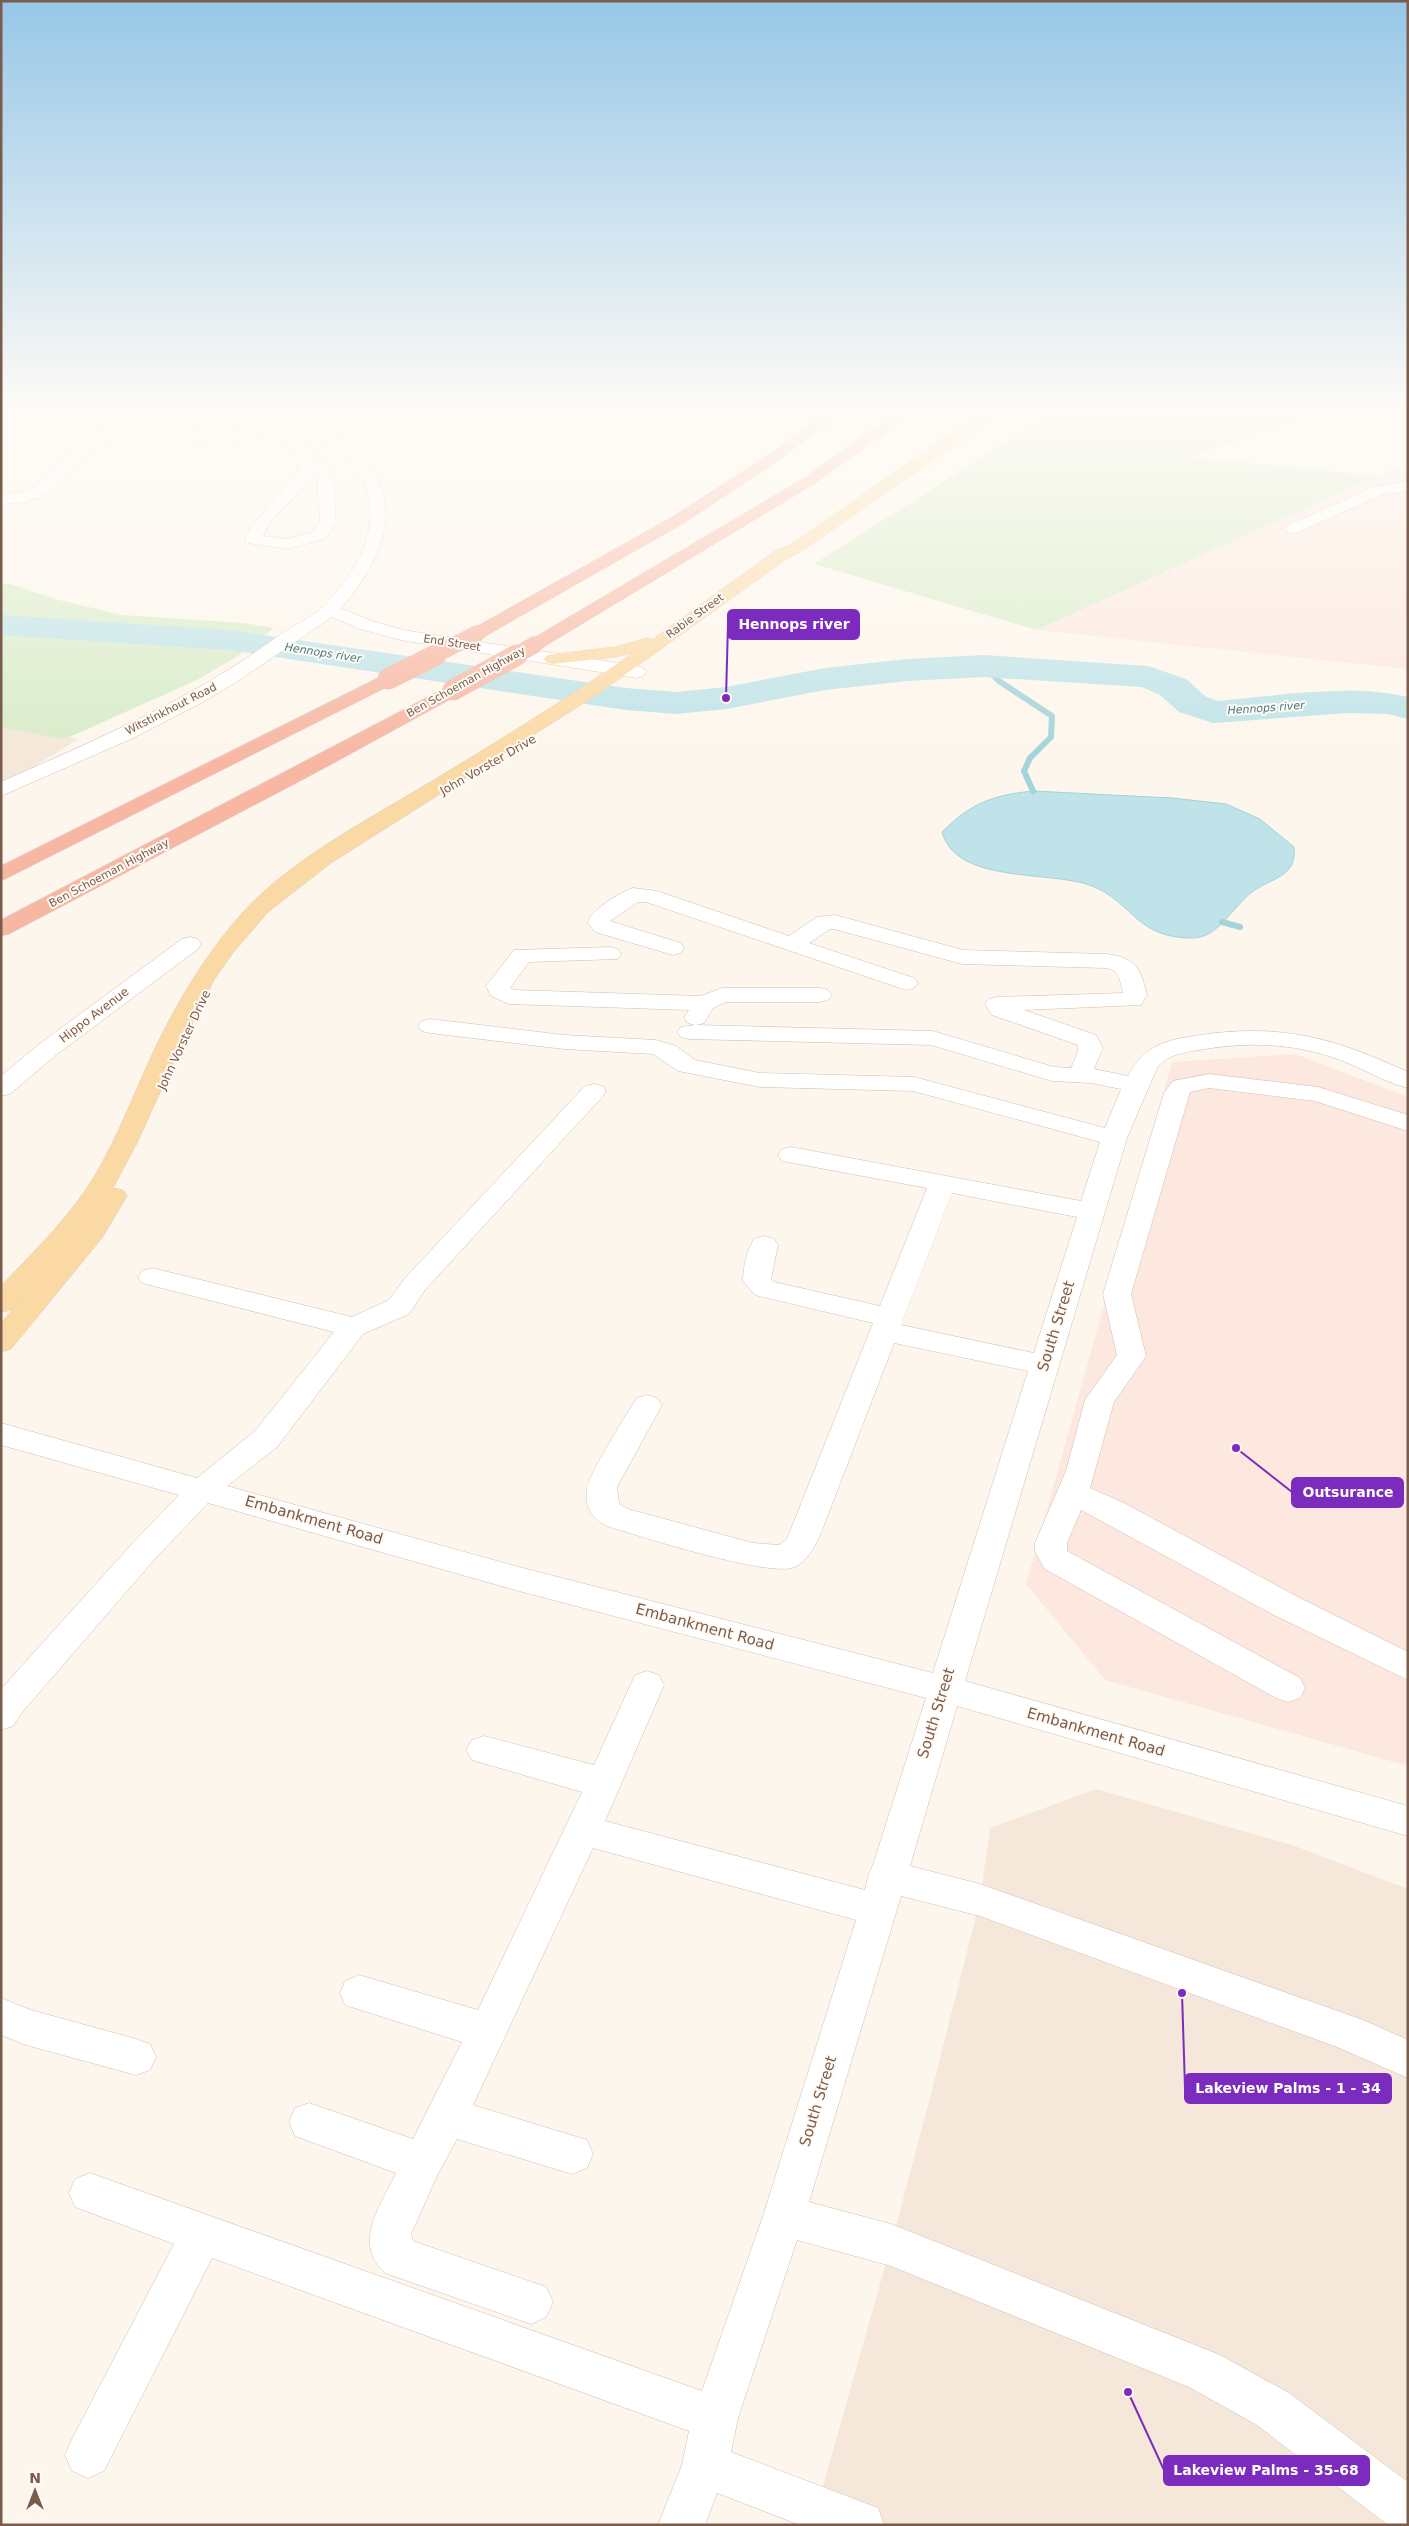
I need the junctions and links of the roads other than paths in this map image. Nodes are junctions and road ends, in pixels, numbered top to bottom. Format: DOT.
graph roads {
  1 [pos="259,525"];
  2 [pos="326,525"];
  3 [pos="379,525"];
  4 [pos="669,525"];
  5 [pos="736,525"];
  6 [pos="829,525"];
  7 [pos="1299,525"];
  8 [pos="1292,528"];
  9 [pos="796,548"];
  10 [pos="330,610"];
  11 [pos="672,632"];
  12 [pos="553,659"];
  13 [pos="620,676"];
  14 [pos="576,707"];
  15 [pos="1,790"];
  16 [pos="1,875"];
  17 [pos="1,929"];
  18 [pos="190,944"];
  19 [pos="791,945"];
  20 [pos="673,948"];
  21 [pos="610,954"];
  22 [pos="906,983"];
  23 [pos="820,995"];
  24 [pos="704,1003"];
  25 [pos="430,1026"];
  26 [pos="689,1032"];
  27 [pos="674,1057"];
  28 [pos="1080,1076"];
  29 [pos="1408,1080"];
  30 [pos="1137,1085"];
  31 [pos="1,1089"];
  32 [pos="594,1091"];
  33 [pos="1408,1123"];
  34 [pos="1114,1138"];
  35 [pos="791,1155"];
  36 [pos="943,1182"];
  37 [pos="1091,1211"];
  38 [pos="764,1245"];
  39 [pos="152,1277"];
  40 [pos="1,1303"];
  41 [pos="887,1325"];
  42 [pos="352,1327"];
  43 [pos="1,1342"];
  44 [pos="1044,1365"];
  45 [pos="647,1405"];
  46 [pos="1,1434"];
  47 [pos="203,1489"];
  48 [pos="1073,1493"];
  49 [pos="1408,1668"];
  50 [pos="647,1685"];
  51 [pos="1288,1688"];
  52 [pos="944,1689"];
  53 [pos="5,1704"];
  54 [pos="484,1750"];
  55 [pos="604,1783"];
  56 [pos="1408,1821"];
  57 [pos="583,1830"];
  58 [pos="881,1892"];
  59 [pos="359,1993"];
  60 [pos="1,2016"];
  61 [pos="488,2031"];
  62 [pos="136,2058"];
  63 [pos="1408,2060"];
  64 [pos="447,2117"];
  65 [pos="309,2122"];
  66 [pos="572,2154"];
  67 [pos="422,2162"];
  68 [pos="90,2193"];
  69 [pos="784,2216"];
  70 [pos="202,2234"];
  71 [pos="531,2302"];
  72 [pos="715,2418"];
  73 [pos="88,2455"];
  74 [pos="705,2465"];
  75 [pos="1408,2511"];
  76 [pos="681,2525"];
  77 [pos="861,2525"];
  1 -- 2 [label="street"];
  3 -- 10 [label="street, Witstinkhout Road"];
  4 -- 16 [label="highway, bridge"];
  5 -- 17 [label="highway, Ben Schoeman Highway, bridge"];
  6 -- 9 [label="main road, Rabie Street"];
  7 -- 8 [label="street"];
  9 -- 11 [label="main road, Rabie Street"];
  9 -- 13 [label="main road, Rabie Street"];
  10 -- 12 [label="street, End Street"];
  10 -- 15 [label="street, Witstinkhout Road"];
  11 -- 12 [label="main road"];
  11 -- 13 [label="main road, Rabie Street"];
  12 -- 13 [label="street, End Street"];
  13 -- 14 [label="main road, John Vorster Drive"];
  14 -- 40 [label="main road, John Vorster Drive"];
  14 -- 43 [label="main road, John Vorster Drive"];
  18 -- 31 [label="street, Hippo Avenue"];
  19 -- 20 [label="street"];
  19 -- 22 [label="street"];
  19 -- 28 [label="street"];
  21 -- 24 [label="street"];
  23 -- 24 [label="street"];
  24 -- 26 [label="street"];
  25 -- 27 [label="street"];
  26 -- 27 [label="street"];
  26 -- 28 [label="street"];
  27 -- 34 [label="street"];
  28 -- 30 [label="street"];
  29 -- 30 [label="street, South Street"];
  30 -- 34 [label="street, South Street"];
  32 -- 42 [label="street"];
  33 -- 48 [label="street"];
  34 -- 37 [label="street, South Street"];
  35 -- 36 [label="street"];
  36 -- 37 [label="street"];
  36 -- 41 [label="street"];
  37 -- 44 [label="street, South Street"];
  38 -- 41 [label="street"];
  39 -- 42 [label="street"];
  41 -- 44 [label="street"];
  41 -- 45 [label="street"];
  42 -- 47 [label="street"];
  44 -- 52 [label="street, South Street"];
  46 -- 47 [label="street, Embankment Road"];
  47 -- 52 [label="street, Embankment Road"];
  47 -- 53 [label="street"];
  48 -- 49 [label="street"];
  48 -- 51 [label="street"];
  50 -- 55 [label="street"];
  52 -- 56 [label="street, Embankment Road"];
  52 -- 58 [label="street, South Street"];
  54 -- 55 [label="street"];
  55 -- 57 [label="street"];
  57 -- 58 [label="street"];
  57 -- 61 [label="street"];
  58 -- 63 [label="street"];
  58 -- 69 [label="street, South Street"];
  59 -- 61 [label="street"];
  60 -- 62 [label="street"];
  61 -- 64 [label="street"];
  64 -- 66 [label="street"];
  64 -- 67 [label="street"];
  65 -- 67 [label="street"];
  67 -- 71 [label="street"];
  68 -- 70 [label="street"];
  69 -- 72 [label="street, South Street"];
  69 -- 75 [label="street"];
  70 -- 72 [label="street"];
  70 -- 73 [label="street"];
  72 -- 74 [label="street, South Street"];
  74 -- 76 [label="street, South Street"];
  74 -- 77 [label="street"];
}
